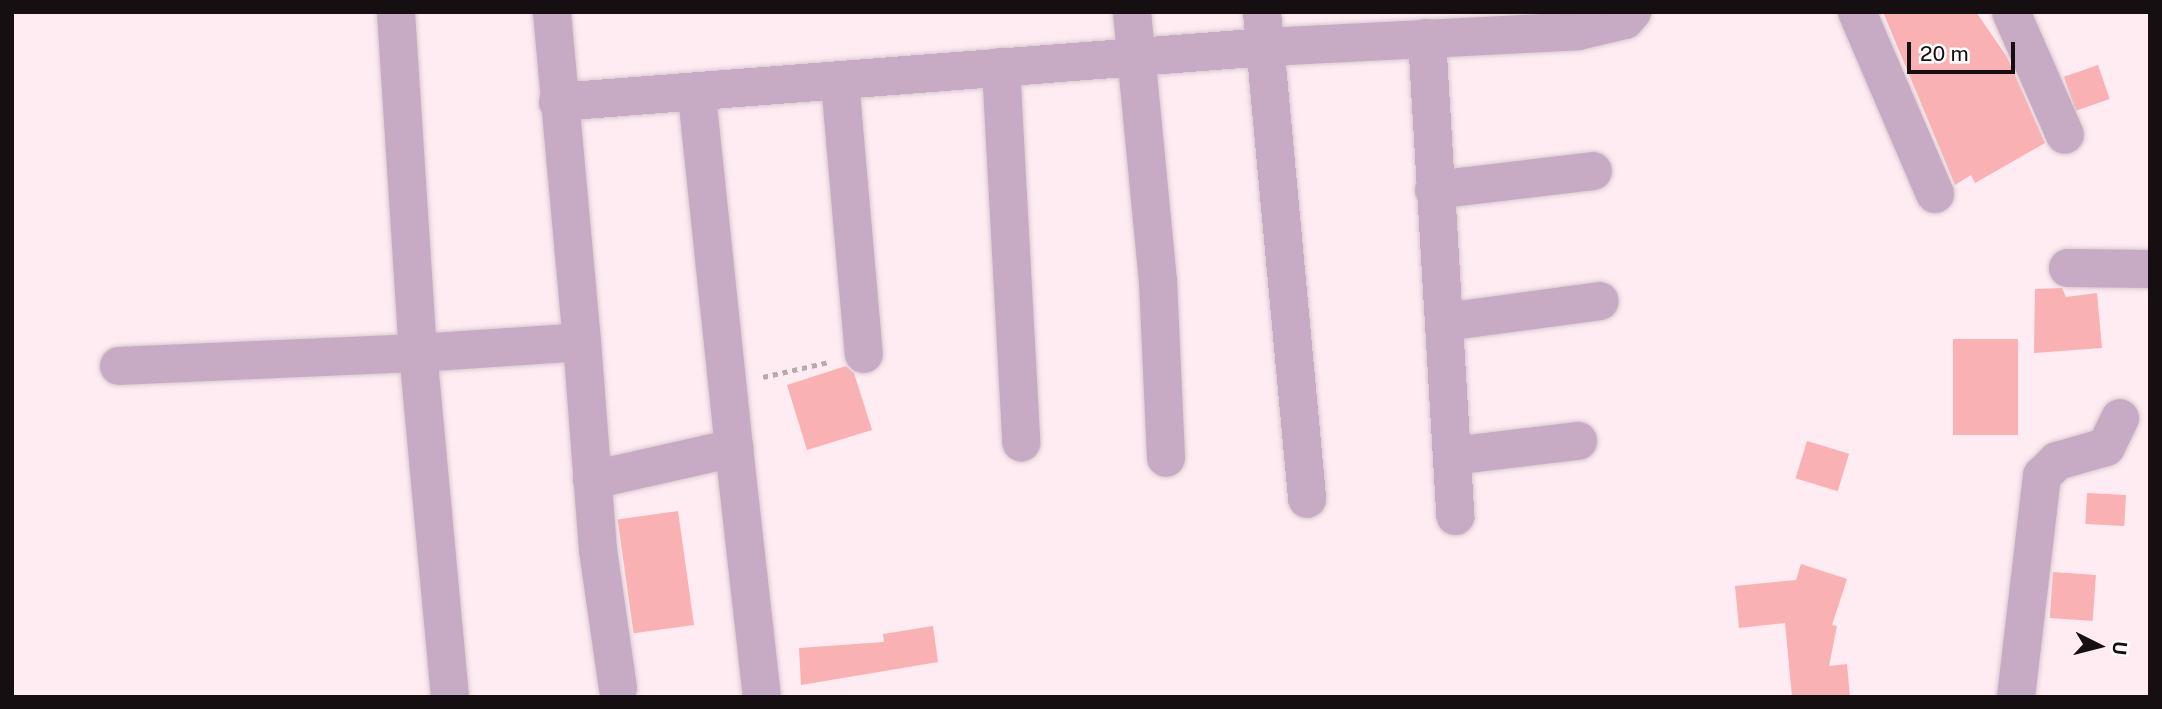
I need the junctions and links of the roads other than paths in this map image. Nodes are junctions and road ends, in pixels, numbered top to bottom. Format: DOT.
graph roads {
  1 [pos="396,12"];
  2 [pos="551,12"];
  3 [pos="1132,12"];
  4 [pos="1632,12"];
  5 [pos="1857,12"];
  6 [pos="2011,12"];
  7 [pos="1265,29"];
  8 [pos="1427,38"];
  9 [pos="1138,60"];
  10 [pos="1001,67"];
  11 [pos="840,82"];
  12 [pos="697,94"];
  13 [pos="558,102"];
  14 [pos="2065,135"];
  15 [pos="1593,171"];
  16 [pos="1434,190"];
  17 [pos="1935,194"];
  18 [pos="2068,268"];
  19 [pos="2150,269"];
  20 [pos="1600,301"];
  21 [pos="1445,322"];
  22 [pos="582,342"];
  23 [pos="418,353"];
  24 [pos="864,354"];
  25 [pos="119,366"];
  26 [pos="2120,418"];
  27 [pos="1578,441"];
  28 [pos="1021,442"];
  29 [pos="734,448"];
  30 [pos="1452,456"];
  31 [pos="1166,458"];
  32 [pos="592,480"];
  33 [pos="1307,499"];
  34 [pos="1455,516"];
  35 [pos="618,689"];
  36 [pos="450,697"];
  37 [pos="762,697"];
  38 [pos="2017,697"];
  1 -- 23 [label="street"];
  2 -- 13 [label="street"];
  3 -- 9 [label="street"];
  4 -- 8 [label="street"];
  5 -- 17 [label="street"];
  6 -- 14 [label="street"];
  7 -- 8 [label="street"];
  7 -- 9 [label="street"];
  7 -- 33 [label="street"];
  8 -- 16 [label="street"];
  9 -- 10 [label="street"];
  9 -- 31 [label="street"];
  10 -- 11 [label="street"];
  10 -- 28 [label="street"];
  11 -- 12 [label="street"];
  11 -- 24 [label="street"];
  12 -- 13 [label="street"];
  12 -- 29 [label="street"];
  13 -- 22 [label="street"];
  15 -- 16 [label="street"];
  16 -- 21 [label="street"];
  18 -- 19 [label="street"];
  20 -- 21 [label="street"];
  21 -- 30 [label="street"];
  22 -- 23 [label="street"];
  22 -- 32 [label="street"];
  23 -- 25 [label="street"];
  23 -- 36 [label="street"];
  26 -- 38 [label="street"];
  27 -- 30 [label="street"];
  29 -- 32 [label="street"];
  29 -- 37 [label="street"];
  30 -- 34 [label="street"];
  32 -- 35 [label="street"];
}
